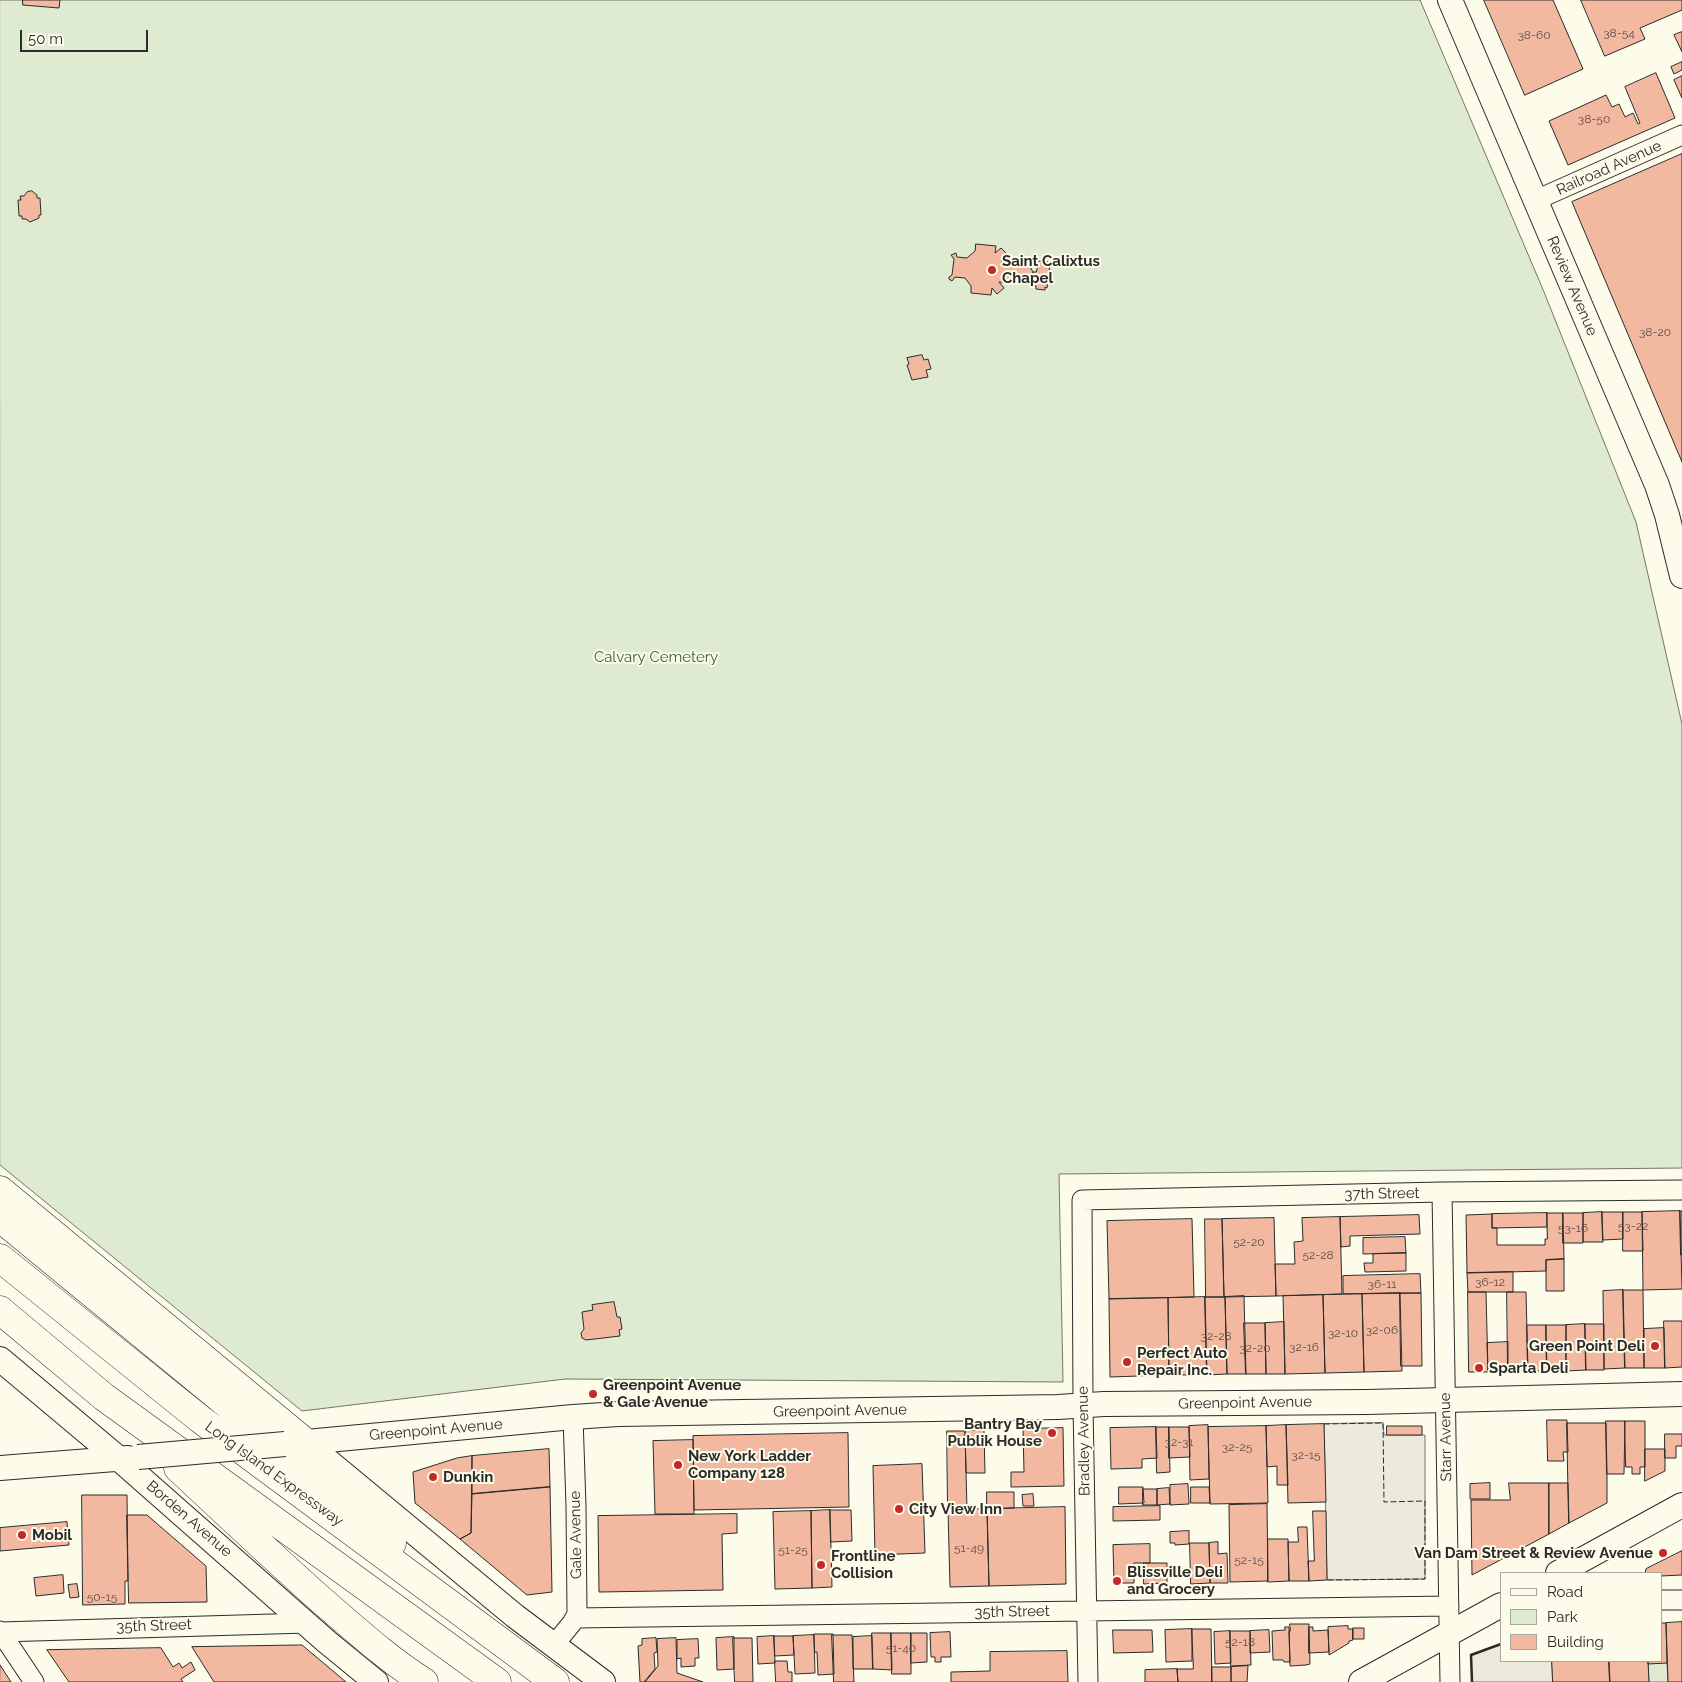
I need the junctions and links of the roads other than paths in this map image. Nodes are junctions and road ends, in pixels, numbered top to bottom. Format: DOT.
graph roads {
  1 [pos="1450,0"];
  2 [pos="1682,135"];
  3 [pos="1536,200"];
  4 [pos="1682,576"];
  5 [pos="0,1190"];
  6 [pos="1682,1190"];
  7 [pos="1442,1192"];
  8 [pos="1082,1200"];
  9 [pos="0,1218"];
  10 [pos="0,1258"];
  11 [pos="0,1310"];
  12 [pos="0,1359"];
  13 [pos="1682,1394"];
  14 [pos="104,1398"];
  15 [pos="1446,1400"];
  16 [pos="1083,1406"];
  17 [pos="573,1417"];
  18 [pos="295,1443"];
  19 [pos="128,1458"];
  20 [pos="0,1468"];
  21 [pos="1682,1505"];
  22 [pos="1560,1572"];
  23 [pos="1662,1600"];
  24 [pos="1682,1600"];
  25 [pos="1449,1606"];
  26 [pos="1500,1606"];
  27 [pos="1087,1610"];
  28 [pos="575,1618"];
  29 [pos="472,1620"];
  30 [pos="307,1623"];
  31 [pos="0,1631"];
  32 [pos="1448,1635"];
  33 [pos="554,1646"];
  34 [pos="34,1682"];
  35 [pos="376,1682"];
  36 [pos="424,1682"];
  37 [pos="497,1682"];
  38 [pos="556,1682"];
  39 [pos="603,1682"];
  40 [pos="1088,1682"];
  41 [pos="1361,1682"];
  42 [pos="1450,1682"];
  1 -- 3 [label="main road, Review Avenue"];
  2 -- 3 [label="street, Railroad Avenue"];
  3 -- 4 [label="main road, Review Avenue"];
  5 -- 18 [label="highway"];
  6 -- 7 [label="street, 37th Street"];
  7 -- 8 [label="street, 37th Street"];
  7 -- 15 [label="street, Starr Avenue"];
  8 -- 16 [label="street, Bradley Avenue"];
  9 -- 29 [label="highway"];
  10 -- 29 [label="highway, Long Island Expressway"];
  11 -- 14 [label="highway"];
  12 -- 19 [label="main road, Borden Avenue"];
  13 -- 15 [label="main road, Greenpoint Avenue"];
  14 -- 36 [label="highway"];
  14 -- 37 [label="highway"];
  15 -- 16 [label="main road, Greenpoint Avenue"];
  15 -- 25 [label="street, Starr Avenue"];
  16 -- 17 [label="main road, Greenpoint Avenue"];
  16 -- 27 [label="street, Bradley Avenue"];
  17 -- 18 [label="main road, Greenpoint Avenue"];
  17 -- 28 [label="street, Gale Avenue"];
  18 -- 19 [label="main road, Greenpoint Avenue, bridge"];
  18 -- 33 [label="main road"];
  19 -- 20 [label="main road, Greenpoint Avenue"];
  19 -- 30 [label="main road, Borden Avenue"];
  21 -- 22 [label="main road"];
  23 -- 24 [label="street"];
  25 -- 27 [label="street, 35th Street"];
  25 -- 32 [label="street, Starr Avenue"];
  26 -- 32 [label="main road"];
  27 -- 28 [label="street, 35th Street"];
  27 -- 40 [label="street, Bradley Avenue"];
  28 -- 33 [label="street"];
  29 -- 38 [label="highway, Long Island Expressway"];
  30 -- 31 [label="street, 35th Street"];
  30 -- 35 [label="main road, Borden Avenue"];
  31 -- 34 [label="street"];
  32 -- 41 [label="main road"];
  32 -- 42 [label="street, Starr Avenue"];
  33 -- 39 [label="main road"];
}
